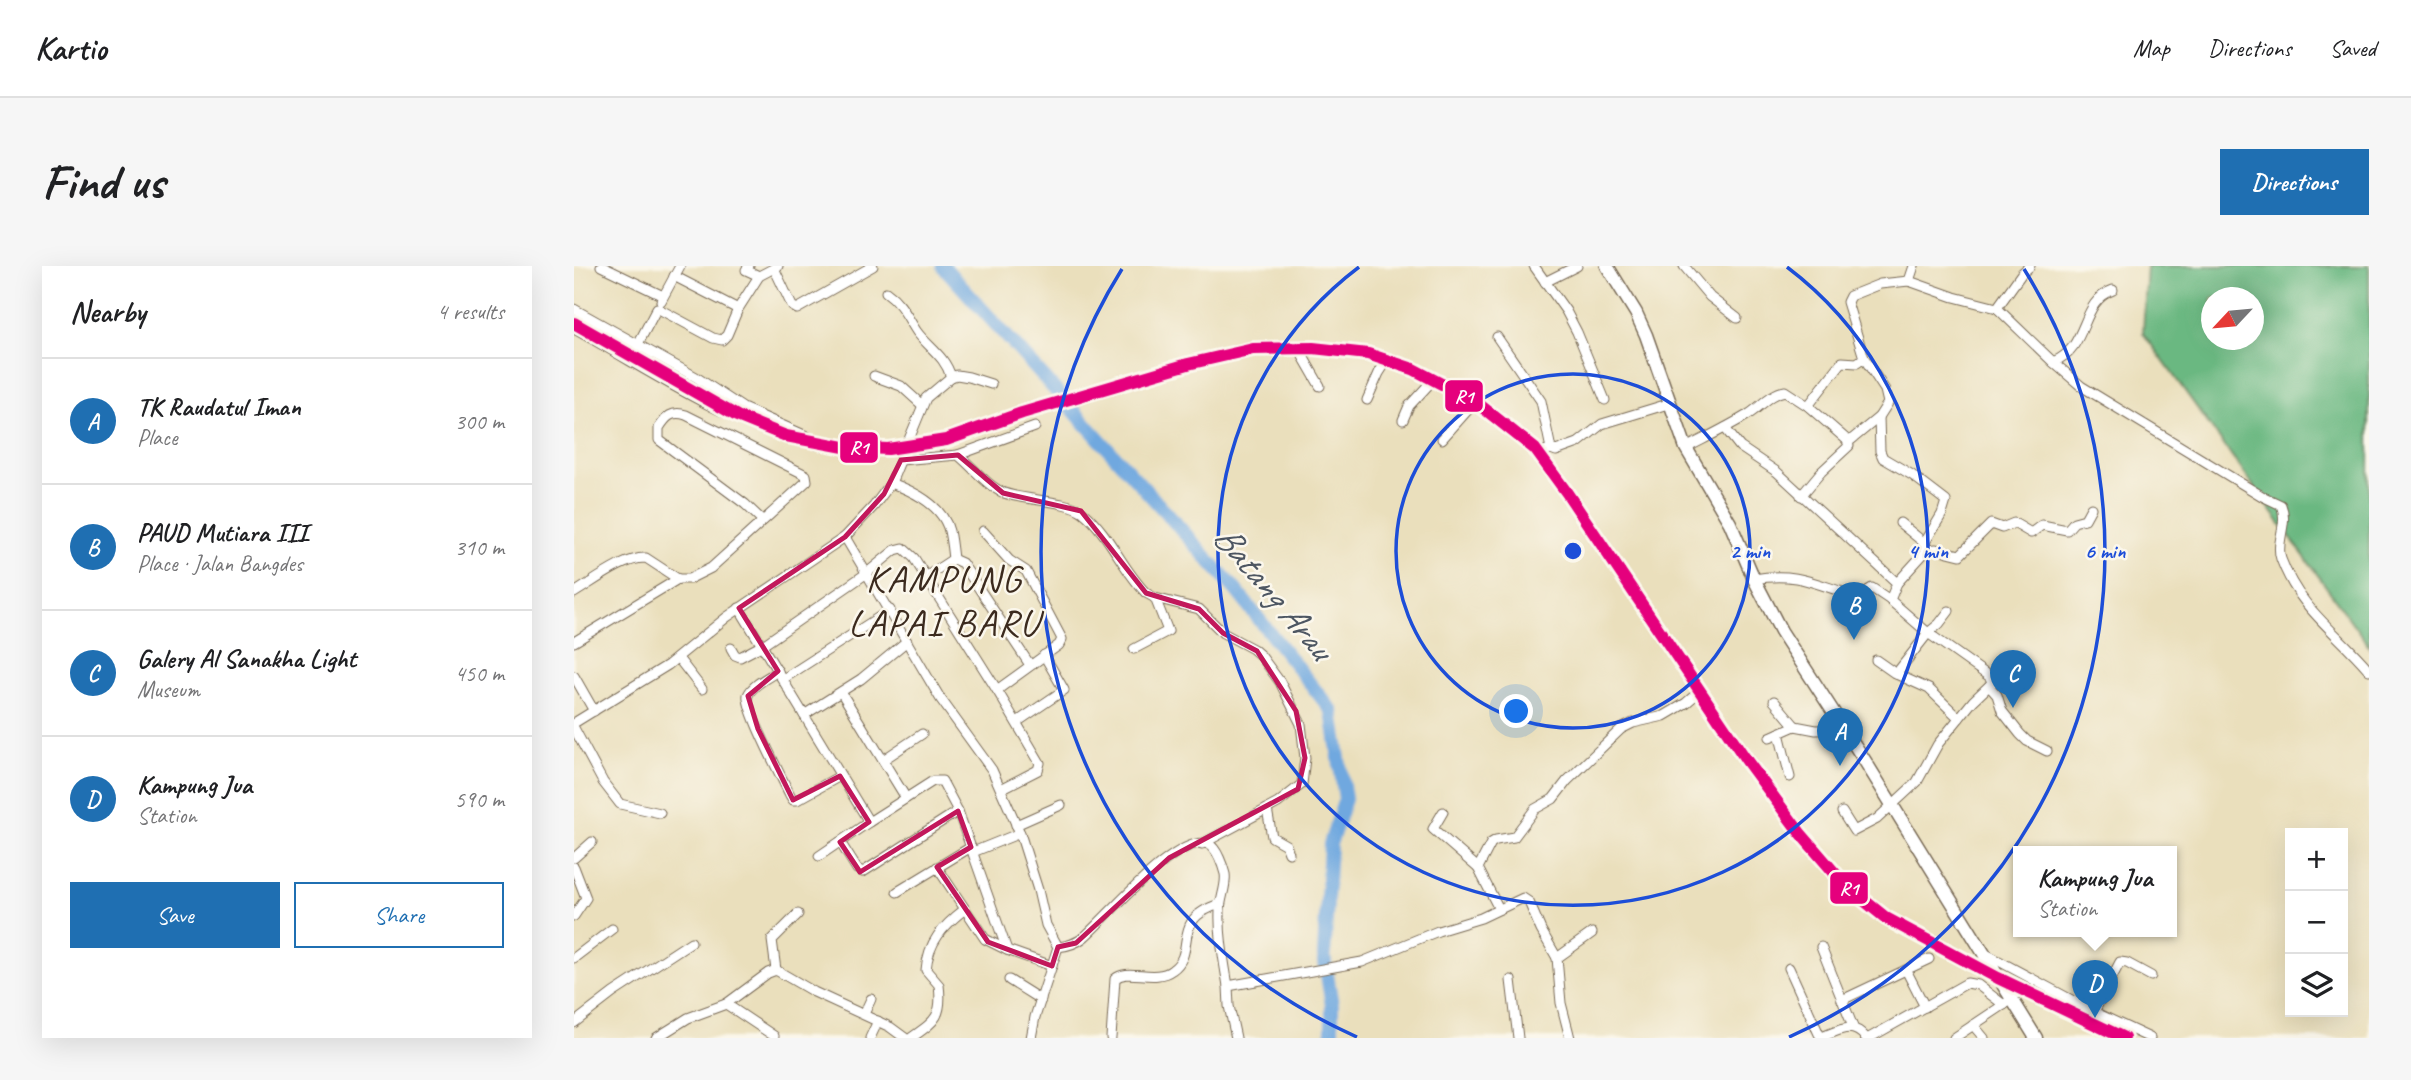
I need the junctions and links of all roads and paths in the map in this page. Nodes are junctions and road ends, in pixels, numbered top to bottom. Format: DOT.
graph roads {
  1 [pos="680,266"];
  2 [pos="873,266"];
  3 [pos="1534,266"];
  4 [pos="1577,266"];
  5 [pos="1607,266"];
  6 [pos="1684,266"];
  7 [pos="1913,266"];
  8 [pos="2030,266"];
  9 [pos="606,267"];
  10 [pos="745,267"];
  11 [pos="776,267"];
  12 [pos="674,276"];
  13 [pos="759,276"];
  14 [pos="1909,281"];
  15 [pos="1545,282"];
  16 [pos="2113,290"];
  17 [pos="886,292"];
  18 [pos="663,296"];
  19 [pos="657,308"];
  20 [pos="1997,308"];
  21 [pos="574,309"];
  22 [pos="738,309"];
  23 [pos="1737,318"];
  24 [pos="574,329"];
  25 [pos="1497,337"];
  26 [pos="638,344"];
  27 [pos="1864,358"];
  28 [pos="1387,362"];
  29 [pos="2053,362"];
  30 [pos="874,376"];
  31 [pos="951,377"];
  32 [pos="1433,379"];
  33 [pos="991,384"];
  34 [pos="1320,386"];
  35 [pos="1367,400"];
  36 [pos="1605,400"];
  37 [pos="1475,402"];
  38 [pos="1668,404"];
  39 [pos="922,405"];
  40 [pos="1808,407"];
  41 [pos="1879,416"];
  42 [pos="1403,420"];
  43 [pos="1035,427"];
  44 [pos="1725,428"];
  45 [pos="1442,439"];
  46 [pos="1847,440"];
  47 [pos="1686,448"];
  48 [pos="1551,449"];
  49 [pos="958,456"];
  50 [pos="901,460"];
  51 [pos="891,483"];
  52 [pos="1801,496"];
  53 [pos="2091,508"];
  54 [pos="763,521"];
  55 [pos="1900,523"];
  56 [pos="983,531"];
  57 [pos="845,537"];
  58 [pos="1926,547"];
  59 [pos="953,559"];
  60 [pos="867,573"];
  61 [pos="924,578"];
  62 [pos="678,579"];
  63 [pos="1754,579"];
  64 [pos="1897,583"];
  65 [pos="574,593"];
  66 [pos="1154,598"];
  67 [pos="1891,600"];
  68 [pos="739,608"];
  69 [pos="890,610"];
  70 [pos="1949,611"];
  71 [pos="1928,633"];
  72 [pos="907,641"];
  73 [pos="574,642"];
  74 [pos="763,645"];
  75 [pos="731,648"];
  76 [pos="1134,649"];
  77 [pos="1044,655"];
  78 [pos="678,657"];
  79 [pos="1876,660"];
  80 [pos="1030,665"];
  81 [pos="2369,670"];
  82 [pos="1896,674"];
  83 [pos="780,675"];
  84 [pos="574,676"];
  85 [pos="1989,686"];
  86 [pos="702,690"];
  87 [pos="997,690"];
  88 [pos="1700,691"];
  89 [pos="841,692"];
  90 [pos="1774,701"];
  91 [pos="594,711"];
  92 [pos="804,715"];
  93 [pos="1959,718"];
  94 [pos="1017,722"];
  95 [pos="574,726"];
  96 [pos="1795,726"];
  97 [pos="1845,729"];
  98 [pos="922,734"];
  99 [pos="2047,751"];
  100 [pos="883,760"];
  101 [pos="840,776"];
  102 [pos="1790,777"];
  103 [pos="1001,789"];
  104 [pos="906,798"];
  105 [pos="1061,805"];
  106 [pos="1891,806"];
  107 [pos="1267,809"];
  108 [pos="958,811"];
  109 [pos="1443,812"];
  110 [pos="1842,812"];
  111 [pos="660,813"];
  112 [pos="869,822"];
  113 [pos="1018,829"];
  114 [pos="592,842"];
  115 [pos="840,842"];
  116 [pos="1202,844"];
  117 [pos="972,850"];
  118 [pos="1289,853"];
  119 [pos="819,856"];
  120 [pos="574,858"];
  121 [pos="574,867"];
  122 [pos="937,867"];
  123 [pos="1478,868"];
  124 [pos="897,892"];
  125 [pos="1220,904"];
  126 [pos="965,909"];
  127 [pos="1499,909"];
  128 [pos="798,914"];
  129 [pos="574,916"];
  130 [pos="612,929"];
  131 [pos="1592,933"];
  132 [pos="691,942"];
  133 [pos="1058,947"];
  134 [pos="1821,947"];
  135 [pos="1007,950"];
  136 [pos="1982,952"];
  137 [pos="574,958"];
  138 [pos="1557,958"];
  139 [pos="1929,959"];
  140 [pos="1052,966"];
  141 [pos="1789,968"];
  142 [pos="776,970"];
  143 [pos="1906,970"];
  144 [pos="2151,976"];
  145 [pos="1009,980"];
  146 [pos="1511,981"];
  147 [pos="1228,986"];
  148 [pos="872,999"];
  149 [pos="1041,1000"];
  150 [pos="1842,1000"];
  151 [pos="2008,1002"];
  152 [pos="726,1004"];
  153 [pos="1925,1007"];
  154 [pos="2094,1012"];
  155 [pos="864,1014"];
  156 [pos="575,1020"];
  157 [pos="878,1021"];
  158 [pos="1973,1025"];
  159 [pos="1853,1027"];
  160 [pos="774,1036"];
  161 [pos="656,1038"];
  162 [pos="870,1038"];
  163 [pos="905,1038"];
  164 [pos="911,1038"];
  165 [pos="1031,1038"];
  166 [pos="1111,1038"];
  167 [pos="1236,1038"];
  168 [pos="1518,1038"];
  169 [pos="1570,1038"];
  170 [pos="1867,1038"];
  171 [pos="1954,1038"];
  172 [pos="1984,1038"];
  173 [pos="2036,1038"];
  174 [pos="2150,1038"];
  1 -- 12 [label="street"];
  2 -- 11 [label="street"];
  3 -- 15 [label="street"];
  4 -- 15 [label="street"];
  5 -- 38 [label="street"];
  6 -- 23 [label="street"];
  7 -- 14 [label="street"];
  8 -- 20 [label="street"];
  9 -- 18 [label="street"];
  10 -- 13 [label="street"];
  11 -- 13 [label="street"];
  12 -- 18 [label="street"];
  12 -- 22 [label="street"];
  13 -- 22 [label="street"];
  14 -- 20 [label="street"];
  14 -- 27 [label="street"];
  15 -- 36 [label="street"];
  16 -- 29 [label="street"];
  17 -- 31 [label="street"];
  18 -- 19 [label="street"];
  19 -- 22 [label="street"];
  19 -- 26 [label="street"];
  20 -- 29 [label="street"];
  21 -- 26 [label="street"];
  24 -- 26 [label="street"];
  25 -- 48 [label="street"];
  27 -- 40 [label="street"];
  27 -- 41 [label="street"];
  28 -- 32 [label="street"];
  28 -- 34 [label="street"];
  28 -- 35 [label="street"];
  29 -- 81 [label="street"];
  30 -- 39 [label="street"];
  31 -- 33 [label="street"];
  31 -- 39 [label="street"];
  32 -- 37 [label="street"];
  32 -- 42 [label="street"];
  37 -- 45 [label="street"];
  37 -- 48 [label="street"];
  38 -- 47 [label="street"];
  38 -- 48 [label="street"];
  39 -- 50 [label="street"];
  40 -- 44 [label="street"];
  40 -- 46 [label="street"];
  41 -- 46 [label="street"];
  41 -- 58 [label="street"];
  43 -- 49 [label="street"];
  44 -- 47 [label="street"];
  44 -- 52 [label="street"];
  46 -- 52 [label="street"];
  47 -- 63 [label="street"];
  49 -- 50 [label="street"];
  49 -- 66 [label="street"];
  50 -- 51 [label="street"];
  51 -- 57 [label="street"];
  51 -- 59 [label="street"];
  52 -- 64 [label="street"];
  53 -- 58 [label="street"];
  54 -- 54 [label="street"];
  54 -- 62 [label="street"];
  55 -- 58 [label="street"];
  56 -- 77 [label="street"];
  57 -- 60 [label="street"];
  57 -- 68 [label="street"];
  58 -- 64 [label="street"];
  59 -- 61 [label="street"];
  59 -- 80 [label="street"];
  60 -- 61 [label="street"];
  60 -- 69 [label="street"];
  60 -- 74 [label="street"];
  61 -- 87 [label="street"];
  62 -- 65 [label="street"];
  62 -- 73 [label="street"];
  63 -- 67 [label="street"];
  63 -- 97 [label="street"];
  64 -- 67 [label="street"];
  66 -- 76 [label="street"];
  66 -- 107 [label="street"];
  67 -- 71 [label="street"];
  68 -- 74 [label="street"];
  68 -- 78 [label="street"];
  69 -- 72 [label="street"];
  69 -- 83 [label="street"];
  70 -- 71 [label="street"];
  71 -- 82 [label="street"];
  71 -- 85 [label="street"];
  72 -- 89 [label="street"];
  72 -- 103 [label="street"];
  74 -- 75 [label="street"];
  74 -- 83 [label="street"];
  77 -- 80 [label="street"];
  77 -- 94 [label="street"];
  78 -- 86 [label="street"];
  78 -- 91 [label="street"];
  79 -- 82 [label="street"];
  80 -- 87 [label="street"];
  82 -- 93 [label="street"];
  83 -- 92 [label="street"];
  83 -- 101 [label="street"];
  84 -- 91 [label="street"];
  85 -- 93 [label="street"];
  85 -- 99 [label="street"];
  87 -- 94 [label="street"];
  88 -- 123 [label="street"];
  89 -- 92 [label="street"];
  89 -- 100 [label="street"];
  90 -- 96 [label="street"];
  91 -- 95 [label="street"];
  92 -- 101 [label="street"];
  93 -- 106 [label="street"];
  94 -- 103 [label="street"];
  95 -- 111 [label="street"];
  96 -- 97 [label="street"];
  96 -- 102 [label="street"];
  97 -- 106 [label="street"];
  98 -- 100 [label="street"];
  100 -- 104 [label="street"];
  101 -- 112 [label="street"];
  103 -- 113 [label="street"];
  104 -- 108 [label="street"];
  104 -- 112 [label="street"];
  105 -- 113 [label="street"];
  106 -- 110 [label="street"];
  106 -- 136 [label="street"];
  107 -- 116 [label="street"];
  107 -- 118 [label="street"];
  108 -- 115 [label="street"];
  108 -- 117 [label="street"];
  109 -- 123 [label="street"];
  112 -- 115 [label="street"];
  113 -- 117 [label="street"];
  113 -- 133 [label="street"];
  114 -- 120 [label="street"];
  115 -- 119 [label="street"];
  116 -- 125 [label="street"];
  116 -- 133 [label="street"];
  117 -- 122 [label="street"];
  117 -- 135 [label="street"];
  121 -- 129 [label="street"];
  122 -- 124 [label="street"];
  122 -- 126 [label="street"];
  123 -- 127 [label="street"];
  125 -- 147 [label="street"];
  125 -- 166 [label="street"];
  126 -- 135 [label="street"];
  126 -- 164 [label="street"];
  127 -- 138 [label="street"];
  127 -- 147 [label="street"];
  128 -- 142 [label="street"];
  130 -- 137 [label="street"];
  131 -- 138 [label="street"];
  132 -- 156 [label="street"];
  133 -- 140 [label="street"];
  134 -- 150 [label="street"];
  135 -- 140 [label="street"];
  136 -- 151 [label="street"];
  136 -- 154 [label="street"];
  138 -- 169 [label="street"];
  139 -- 143 [label="street"];
  140 -- 149 [label="street"];
  141 -- 159 [label="street"];
  142 -- 152 [label="street"];
  142 -- 155 [label="street"];
  143 -- 150 [label="street"];
  143 -- 153 [label="street"];
  144 -- 154 [label="street"];
  145 -- 149 [label="street"];
  146 -- 168 [label="street"];
  147 -- 167 [label="street"];
  148 -- 155 [label="street"];
  149 -- 165 [label="street"];
  150 -- 159 [label="street"];
  151 -- 153 [label="street"];
  151 -- 158 [label="street"];
  151 -- 173 [label="street"];
  152 -- 160 [label="street"];
  152 -- 161 [label="street"];
  153 -- 170 [label="street"];
  154 -- 174 [label="street"];
  155 -- 157 [label="street"];
  157 -- 162 [label="street"];
  157 -- 163 [label="street"];
  158 -- 171 [label="street"];
  158 -- 172 [label="street"];
  159 -- 170 [label="street"];
}
